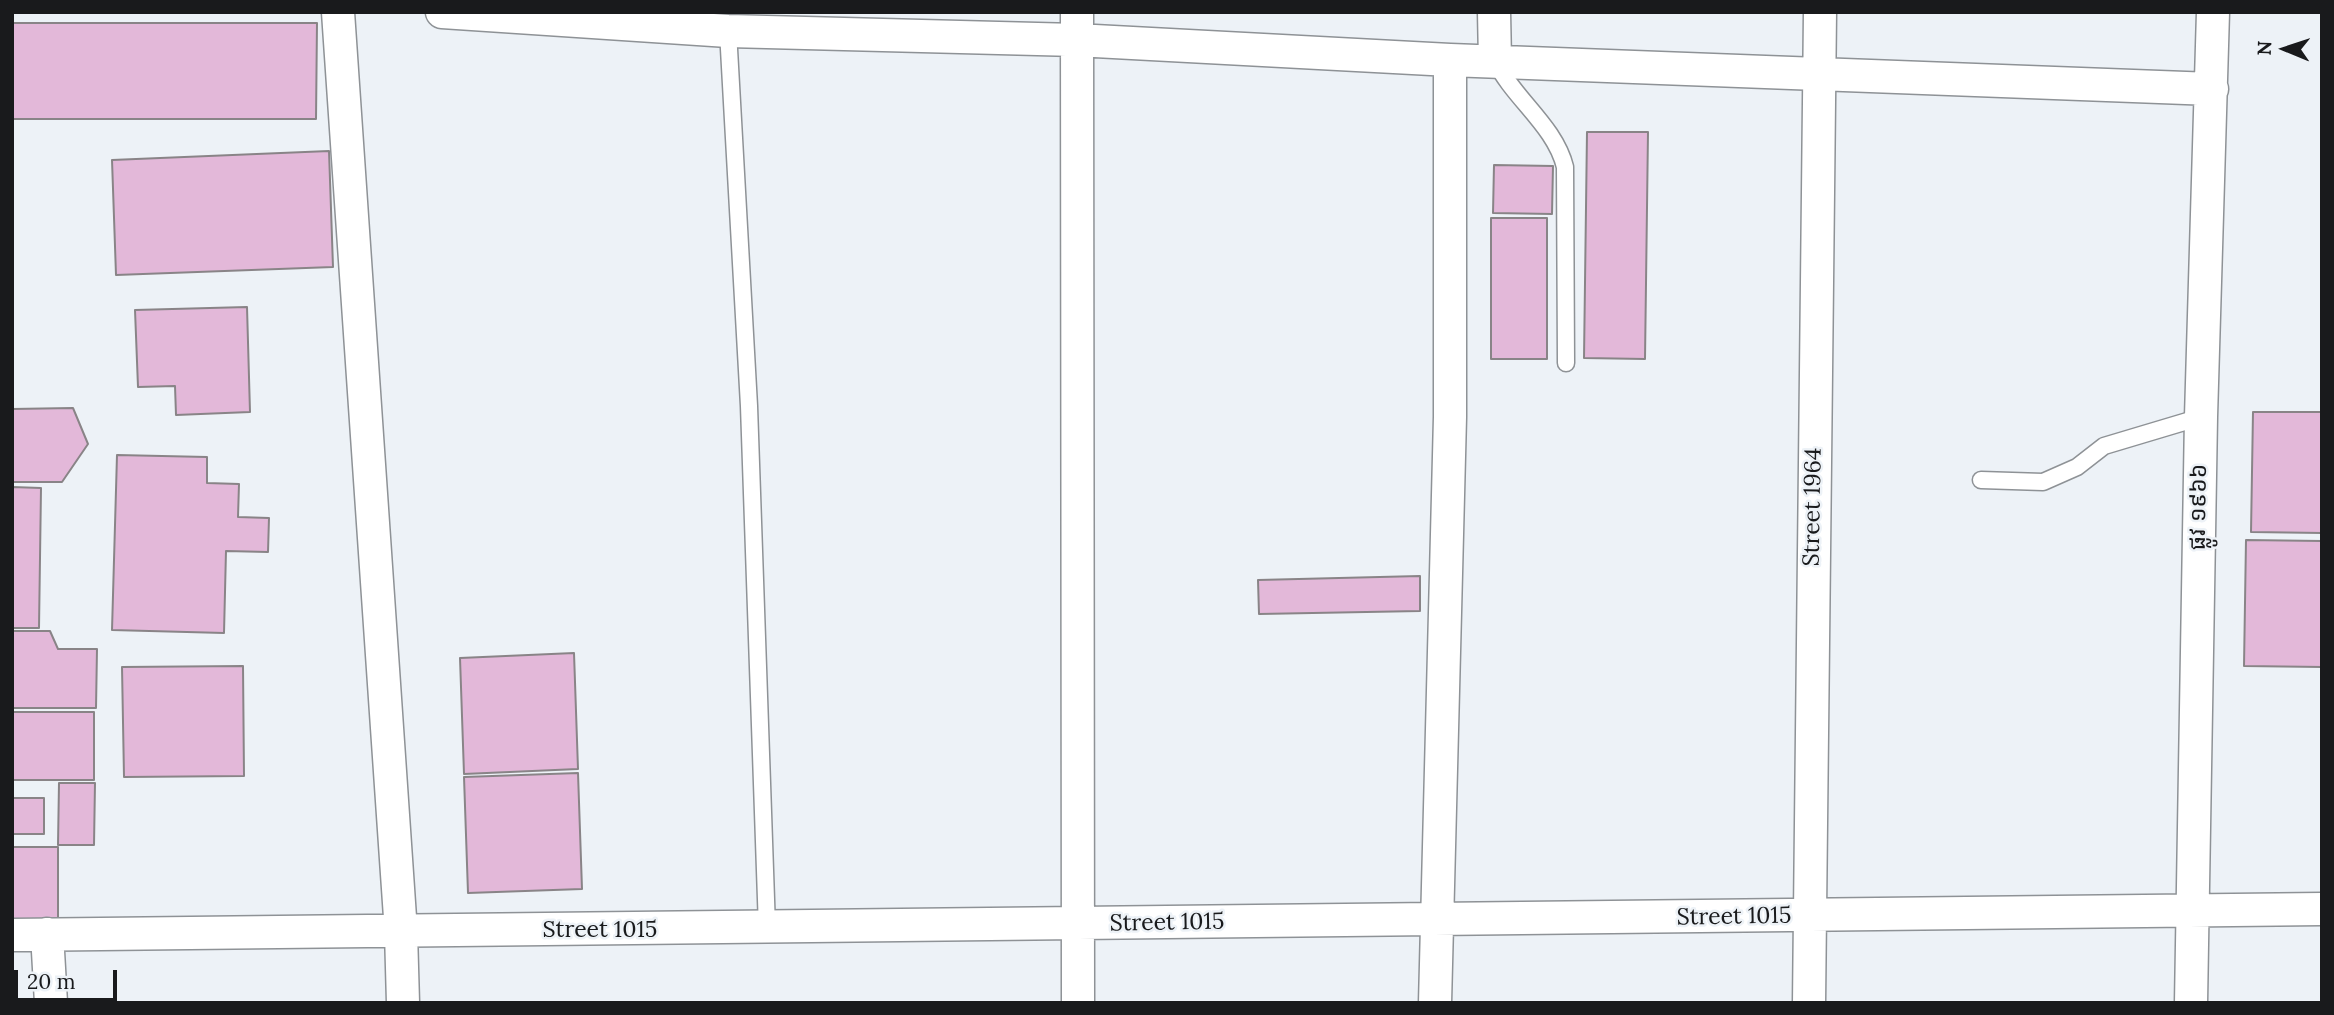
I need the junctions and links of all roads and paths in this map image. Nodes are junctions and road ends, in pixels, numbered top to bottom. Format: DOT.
graph roads {
  1 [pos="338,12"];
  2 [pos="442,12"];
  3 [pos="1494,12"];
  4 [pos="1820,12"];
  5 [pos="2213,12"];
  6 [pos="580,16"];
  7 [pos="1076,26"];
  8 [pos="728,31"];
  9 [pos="1450,60"];
  10 [pos="1495,61"];
  11 [pos="1819,72"];
  12 [pos="2212,89"];
  13 [pos="1566,363"];
  14 [pos="2201,417"];
  15 [pos="1981,480"];
  16 [pos="2322,909"];
  17 [pos="2192,912"];
  18 [pos="1809,917"];
  19 [pos="1435,921"];
  20 [pos="1078,924"];
  21 [pos="767,928"];
  22 [pos="401,932"];
  23 [pos="47,934"];
  24 [pos="12,935"];
  25 [pos="51,1003"];
  26 [pos="403,1003"];
  27 [pos="1078,1003"];
  28 [pos="1435,1003"];
  29 [pos="1809,1003"];
  30 [pos="2191,1003"];
  1 -- 22 [label="street"];
  2 -- 6 [label="street"];
  3 -- 10 [label="street"];
  4 -- 11 [label="street, Street 1964"];
  5 -- 12 [label="street, ផ្លូវ ១៩៦៦"];
  6 -- 8 [label="street"];
  7 -- 8 [label="street"];
  7 -- 9 [label="street"];
  7 -- 20 [label="street"];
  8 -- 21 [label="lane"];
  9 -- 10 [label="street"];
  9 -- 19 [label="street"];
  10 -- 11 [label="street"];
  10 -- 13 [label="lane"];
  11 -- 12 [label="street"];
  11 -- 18 [label="street, Street 1964"];
  12 -- 14 [label="street, ផ្លូវ ១៩៦៦"];
  14 -- 15 [label="lane"];
  14 -- 17 [label="street, ផ្លូវ ១៩៦៦"];
  16 -- 17 [label="street, Street 1015"];
  17 -- 18 [label="street, Street 1015"];
  17 -- 30 [label="street, ផ្លូវ ១៩៦៦"];
  18 -- 19 [label="street, Street 1015"];
  18 -- 29 [label="street, Street 1964"];
  19 -- 20 [label="street, Street 1015"];
  19 -- 28 [label="street"];
  20 -- 21 [label="street, Street 1015"];
  20 -- 27 [label="street"];
  21 -- 22 [label="street, Street 1015"];
  22 -- 23 [label="street, Street 1015"];
  22 -- 26 [label="street"];
  23 -- 24 [label="street, Street 1015"];
  23 -- 25 [label="street"];
}
